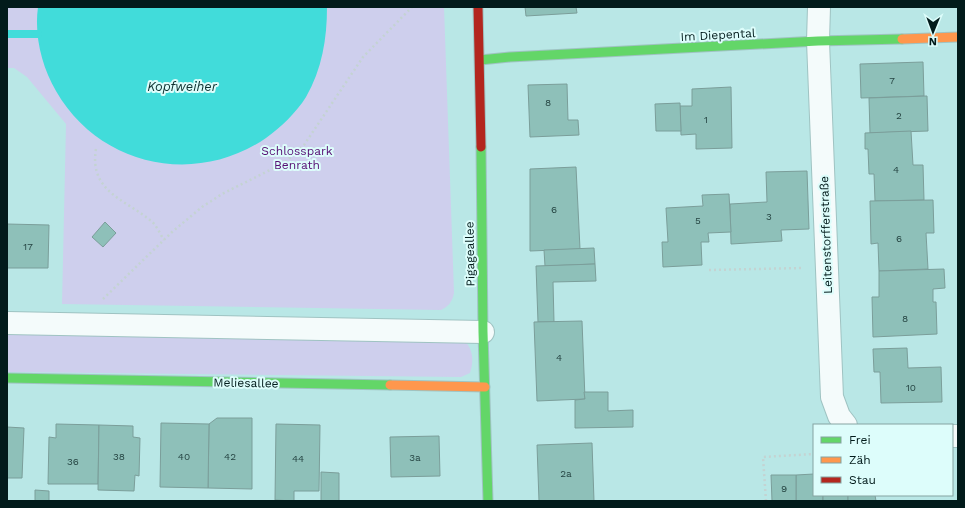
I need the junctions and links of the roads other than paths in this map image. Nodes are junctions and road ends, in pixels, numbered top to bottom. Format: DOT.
graph roads {
  1 [pos="478,7"];
  2 [pos="819,7"];
  3 [pos="958,37"];
  4 [pos="818,41"];
  5 [pos="480,60"];
  6 [pos="7,323"];
  7 [pos="483,332"];
  8 [pos="7,378"];
  9 [pos="484,387"];
  10 [pos="845,424"];
  11 [pos="488,501"];
  1 -- 5 [label="street, Pigageallee"];
  2 -- 4 [label="street, Leitenstorfferstraße"];
  3 -- 4 [label="street, Im Diepental"];
  4 -- 5 [label="street, Im Diepental"];
  4 -- 10 [label="street, Leitenstorfferstraße"];
  5 -- 7 [label="street, Pigageallee"];
  6 -- 7 [label="street"];
  7 -- 9 [label="street, Pigageallee"];
  8 -- 9 [label="street, Meliesallee"];
  9 -- 11 [label="street, Pigageallee"];
}
